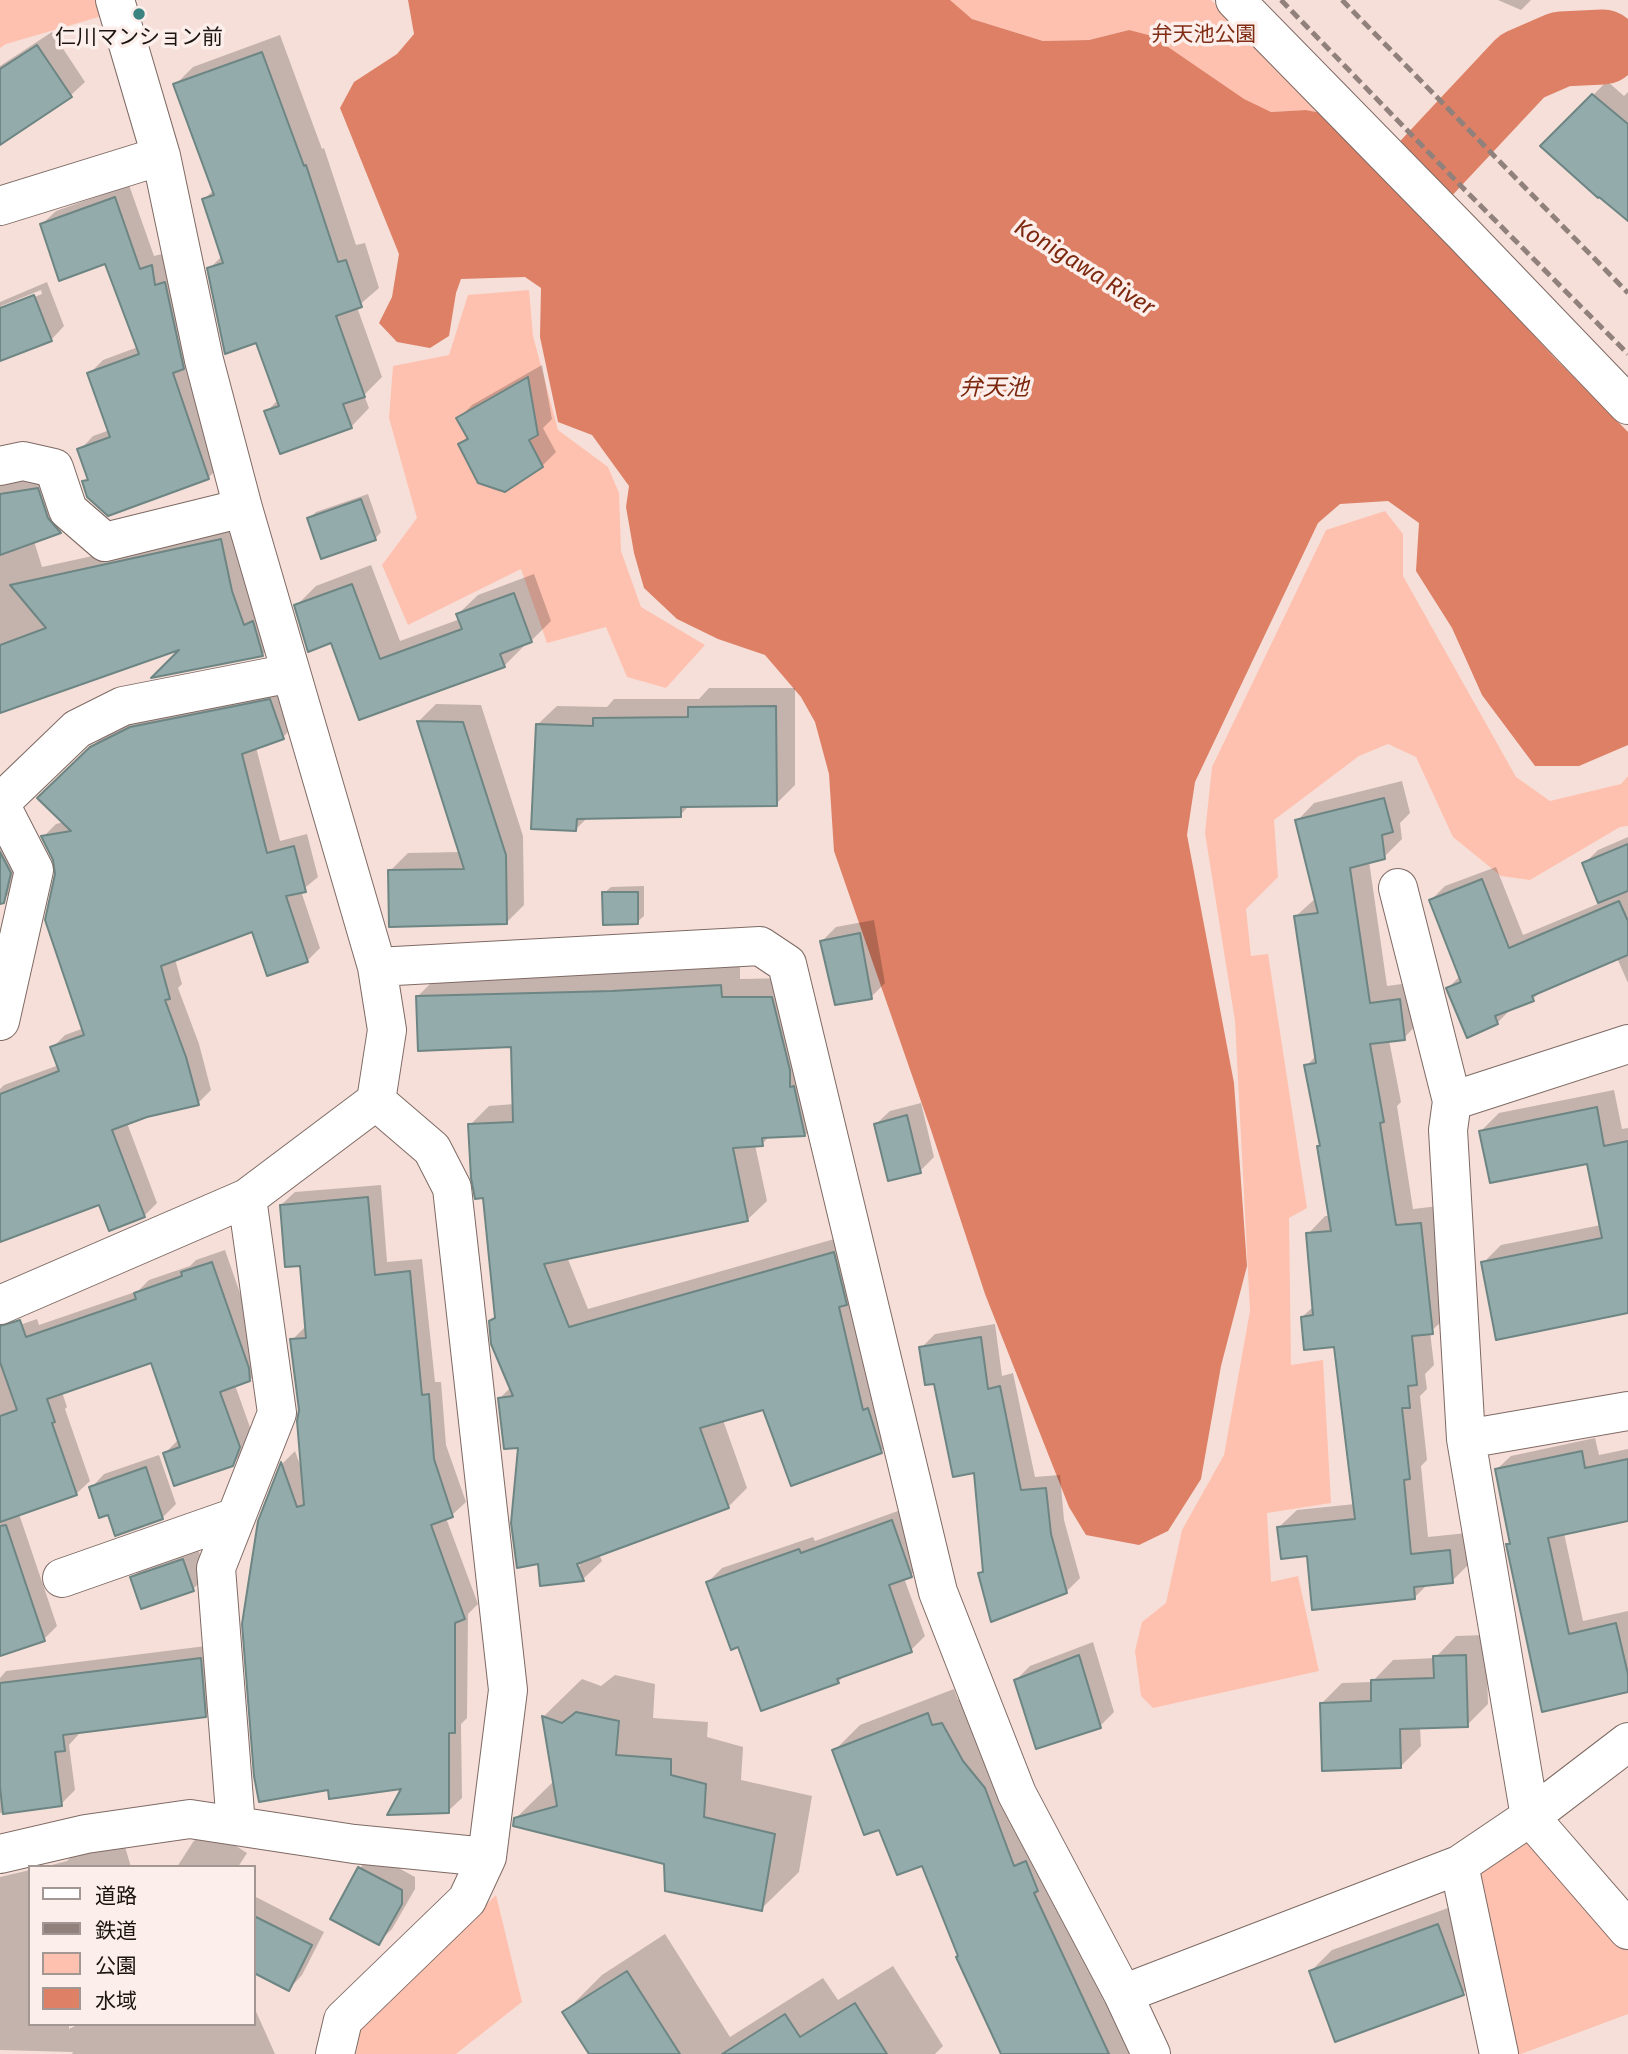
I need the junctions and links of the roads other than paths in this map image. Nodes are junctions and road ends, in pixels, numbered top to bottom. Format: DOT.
graph roads {
  1 [pos="116,0"];
  2 [pos="1235,0"];
  3 [pos="161,156"];
  4 [pos="0,206"];
  5 [pos="1628,405"];
  6 [pos="0,466"];
  7 [pos="243,508"];
  8 [pos="291,673"];
  9 [pos="0,803"];
  10 [pos="1398,888"];
  11 [pos="377,967"];
  12 [pos="0,1021"];
  13 [pos="1628,1044"];
  14 [pos="376,1101"];
  15 [pos="1452,1101"];
  16 [pos="247,1198"];
  17 [pos="0,1305"];
  18 [pos="1628,1411"];
  19 [pos="1466,1440"];
  20 [pos="236,1517"];
  21 [pos="62,1578"];
  22 [pos="1628,1742"];
  23 [pos="1530,1817"];
  24 [pos="236,1826"];
  25 [pos="0,1854"];
  26 [pos="487,1857"];
  27 [pos="1460,1866"];
  28 [pos="1628,1930"];
  29 [pos="1123,1994"];
  30 [pos="335,2054"];
  31 [pos="1151,2054"];
  32 [pos="1499,2054"];
  1 -- 3 [label="street"];
  2 -- 5 [label="street"];
  3 -- 4 [label="street"];
  3 -- 7 [label="street"];
  6 -- 7 [label="street"];
  7 -- 8 [label="street"];
  8 -- 9 [label="street"];
  8 -- 11 [label="street"];
  9 -- 12 [label="street"];
  10 -- 15 [label="street"];
  11 -- 14 [label="street"];
  11 -- 29 [label="street"];
  13 -- 15 [label="street"];
  14 -- 16 [label="street"];
  14 -- 26 [label="street"];
  15 -- 19 [label="street"];
  16 -- 17 [label="street"];
  16 -- 20 [label="street"];
  18 -- 19 [label="street"];
  19 -- 23 [label="street"];
  20 -- 21 [label="street"];
  20 -- 24 [label="street"];
  22 -- 23 [label="street"];
  23 -- 27 [label="street"];
  23 -- 28 [label="street"];
  24 -- 25 [label="street"];
  24 -- 26 [label="street"];
  26 -- 30 [label="street"];
  27 -- 29 [label="street"];
  27 -- 32 [label="street"];
  29 -- 31 [label="street"];
}
